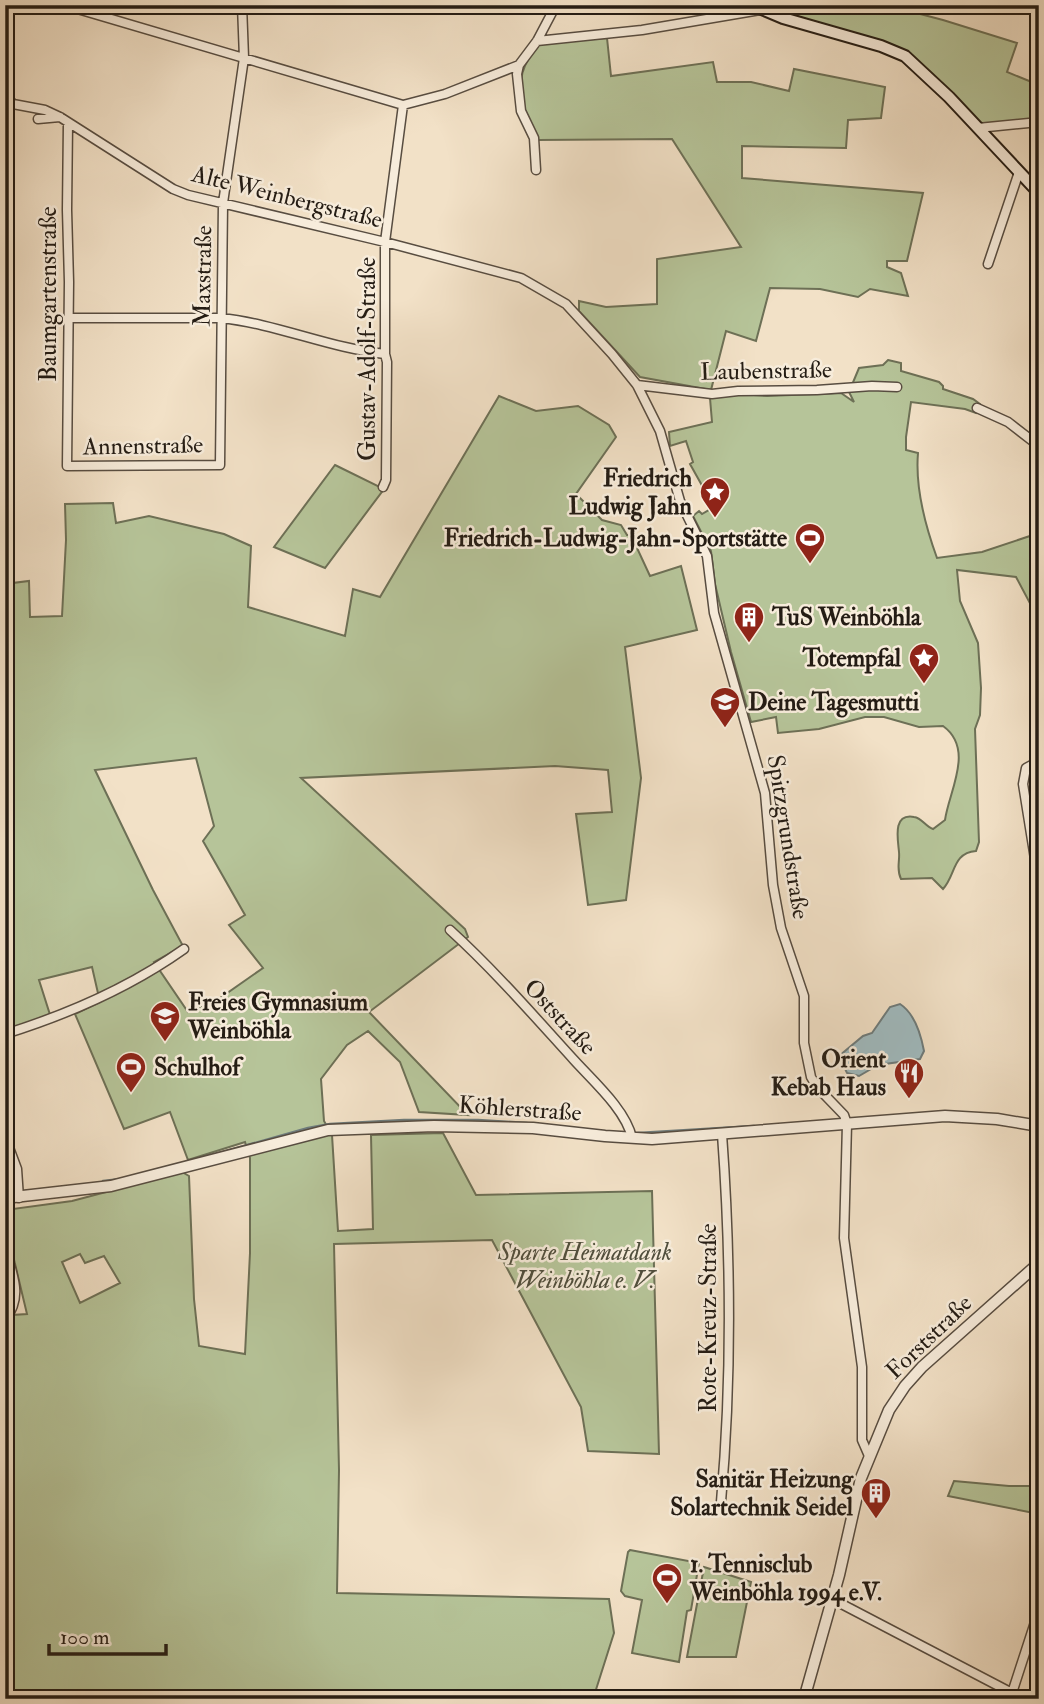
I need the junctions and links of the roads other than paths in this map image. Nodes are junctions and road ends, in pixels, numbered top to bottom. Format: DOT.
graph roads {
  1 [pos="64,5"];
  2 [pos="242,5"];
  3 [pos="556,5"];
  4 [pos="756,8"];
  5 [pos="537,40"];
  6 [pos="244,58"];
  7 [pos="519,65"];
  8 [pos="6,97"];
  9 [pos="403,105"];
  10 [pos="60,117"];
  11 [pos="38,119"];
  12 [pos="1039,122"];
  13 [pos="68,123"];
  14 [pos="978,128"];
  15 [pos="536,170"];
  16 [pos="1019,172"];
  17 [pos="1039,193"];
  18 [pos="223,203"];
  19 [pos="385,242"];
  20 [pos="988,264"];
  21 [pos="522,278"];
  22 [pos="69,318"];
  23 [pos="221,318"];
  24 [pos="385,354"];
  25 [pos="636,386"];
  26 [pos="897,387"];
  27 [pos="977,408"];
  28 [pos="1039,446"];
  29 [pos="220,464"];
  30 [pos="67,466"];
  31 [pos="383,487"];
  32 [pos="1039,761"];
  33 [pos="1039,884"];
  34 [pos="450,930"];
  35 [pos="184,949"];
  36 [pos="5,1034"];
  37 [pos="847,1124"];
  38 [pos="1039,1126"];
  39 [pos="722,1134"];
  40 [pos="5,1136"];
  41 [pos="632,1138"];
  42 [pos="5,1198"];
  43 [pos="19,1198"];
  44 [pos="5,1248"];
  45 [pos="1039,1263"];
  46 [pos="5,1320"];
  47 [pos="869,1456"];
  48 [pos="721,1502"];
  49 [pos="832,1599"];
  50 [pos="1039,1610"];
  51 [pos="804,1699"];
  1 -- 6 [label="street"];
  2 -- 6 [label="street, Maxstraße"];
  3 -- 5 [label="street"];
  4 -- 5 [label="street"];
  4 -- 14 [label="main road"];
  5 -- 7 [label="street"];
  6 -- 9 [label="street"];
  6 -- 18 [label="street, Maxstraße"];
  7 -- 9 [label="street"];
  7 -- 15 [label="street"];
  8 -- 10 [label="street, Alte Weinbergstraße"];
  9 -- 19 [label="street, Gustav-Adolf-Straße"];
  10 -- 11 [label="street"];
  10 -- 13 [label="street, Alte Weinbergstraße"];
  12 -- 14 [label="street"];
  13 -- 18 [label="street, Alte Weinbergstraße"];
  13 -- 22 [label="street, Baumgartenstraße"];
  14 -- 16 [label="main road"];
  16 -- 17 [label="main road"];
  16 -- 20 [label="street"];
  18 -- 19 [label="street, Alte Weinbergstraße"];
  18 -- 23 [label="street, Maxstraße"];
  19 -- 21 [label="street, Alte Weinbergstraße"];
  19 -- 24 [label="street, Gustav-Adolf-Straße"];
  21 -- 25 [label="street, Spitzgrundstraße"];
  22 -- 23 [label="street"];
  22 -- 30 [label="street, Baumgartenstraße"];
  23 -- 24 [label="street"];
  23 -- 29 [label="street, Maxstraße"];
  24 -- 31 [label="street, Gustav-Adolf-Straße"];
  25 -- 26 [label="street, Laubenstraße"];
  25 -- 37 [label="street, Spitzgrundstraße"];
  27 -- 28 [label="street"];
  29 -- 30 [label="street, Annenstraße"];
  32 -- 33 [label="street"];
  34 -- 41 [label="street, Oststraße"];
  35 -- 36 [label="street"];
  37 -- 38 [label="street, Köhlerstraße"];
  37 -- 39 [label="street, Köhlerstraße"];
  37 -- 47 [label="street"];
  39 -- 41 [label="street, Köhlerstraße"];
  39 -- 48 [label="street, Rote-Kreuz-Straße"];
  40 -- 43 [label="street"];
  41 -- 43 [label="street, Köhlerstraße"];
  42 -- 43 [label="street, Köhlerstraße"];
  44 -- 46 [label="street"];
  45 -- 47 [label="street, Forststraße"];
  47 -- 49 [label="street"];
  49 -- 50 [label="street"];
  49 -- 51 [label="street"];
}
